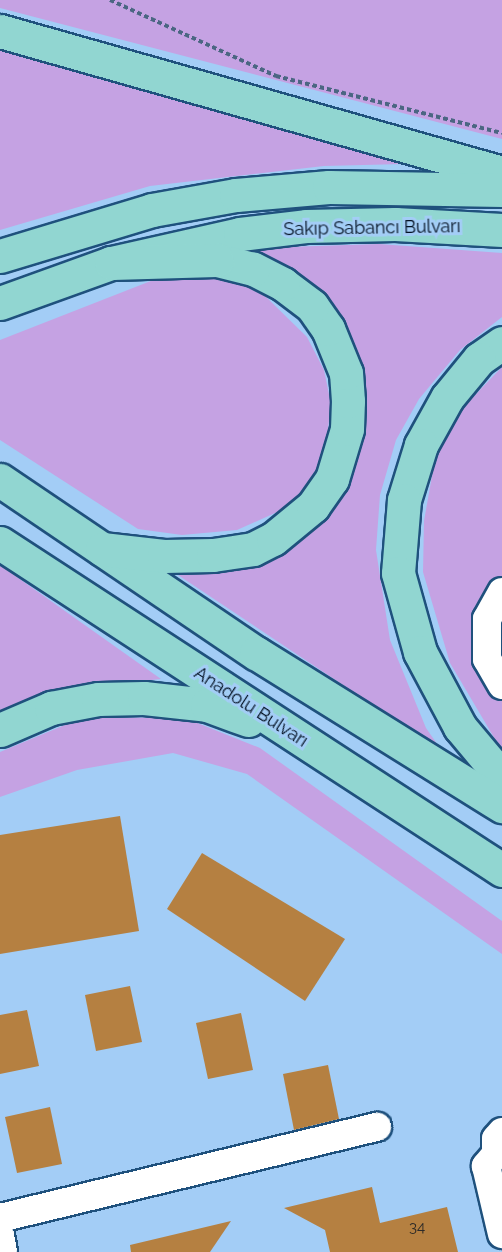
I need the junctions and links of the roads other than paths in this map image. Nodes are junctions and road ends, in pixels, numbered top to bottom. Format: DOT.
graph roads {
  1 [pos="0,31"];
  2 [pos="502,173"];
  3 [pos="502,190"];
  4 [pos="502,230"];
  5 [pos="0,256"];
  6 [pos="111,262"];
  7 [pos="0,303"];
  8 [pos="502,342"];
  9 [pos="0,480"];
  10 [pos="0,543"];
  11 [pos="102,549"];
  12 [pos="502,592"];
  13 [pos="502,685"];
  14 [pos="0,730"];
  15 [pos="301,739"];
  16 [pos="502,777"];
  17 [pos="502,806"];
  18 [pos="502,870"];
  19 [pos="377,1127"];
  20 [pos="500,1147"];
  21 [pos="0,1218"];
  22 [pos="502,1234"];
  23 [pos="0,1235"];
  24 [pos="3,1252"];
  1 -- 2 [label="main road"];
  3 -- 5 [label="main road"];
  4 -- 6 [label="main road, Sakıp Sabancı Bulvarı"];
  6 -- 7 [label="main road, Sakıp Sabancı Bulvarı"];
  6 -- 11 [label="main road"];
  8 -- 16 [label="main road"];
  9 -- 11 [label="main road"];
  10 -- 15 [label="main road, Anadolu Bulvarı"];
  11 -- 17 [label="main road"];
  12 -- 13 [label="street"];
  14 -- 15 [label="main road"];
  15 -- 18 [label="main road, Anadolu Bulvarı"];
  19 -- 21 [label="street"];
  20 -- 22 [label="street"];
  23 -- 24 [label="street"];
}
